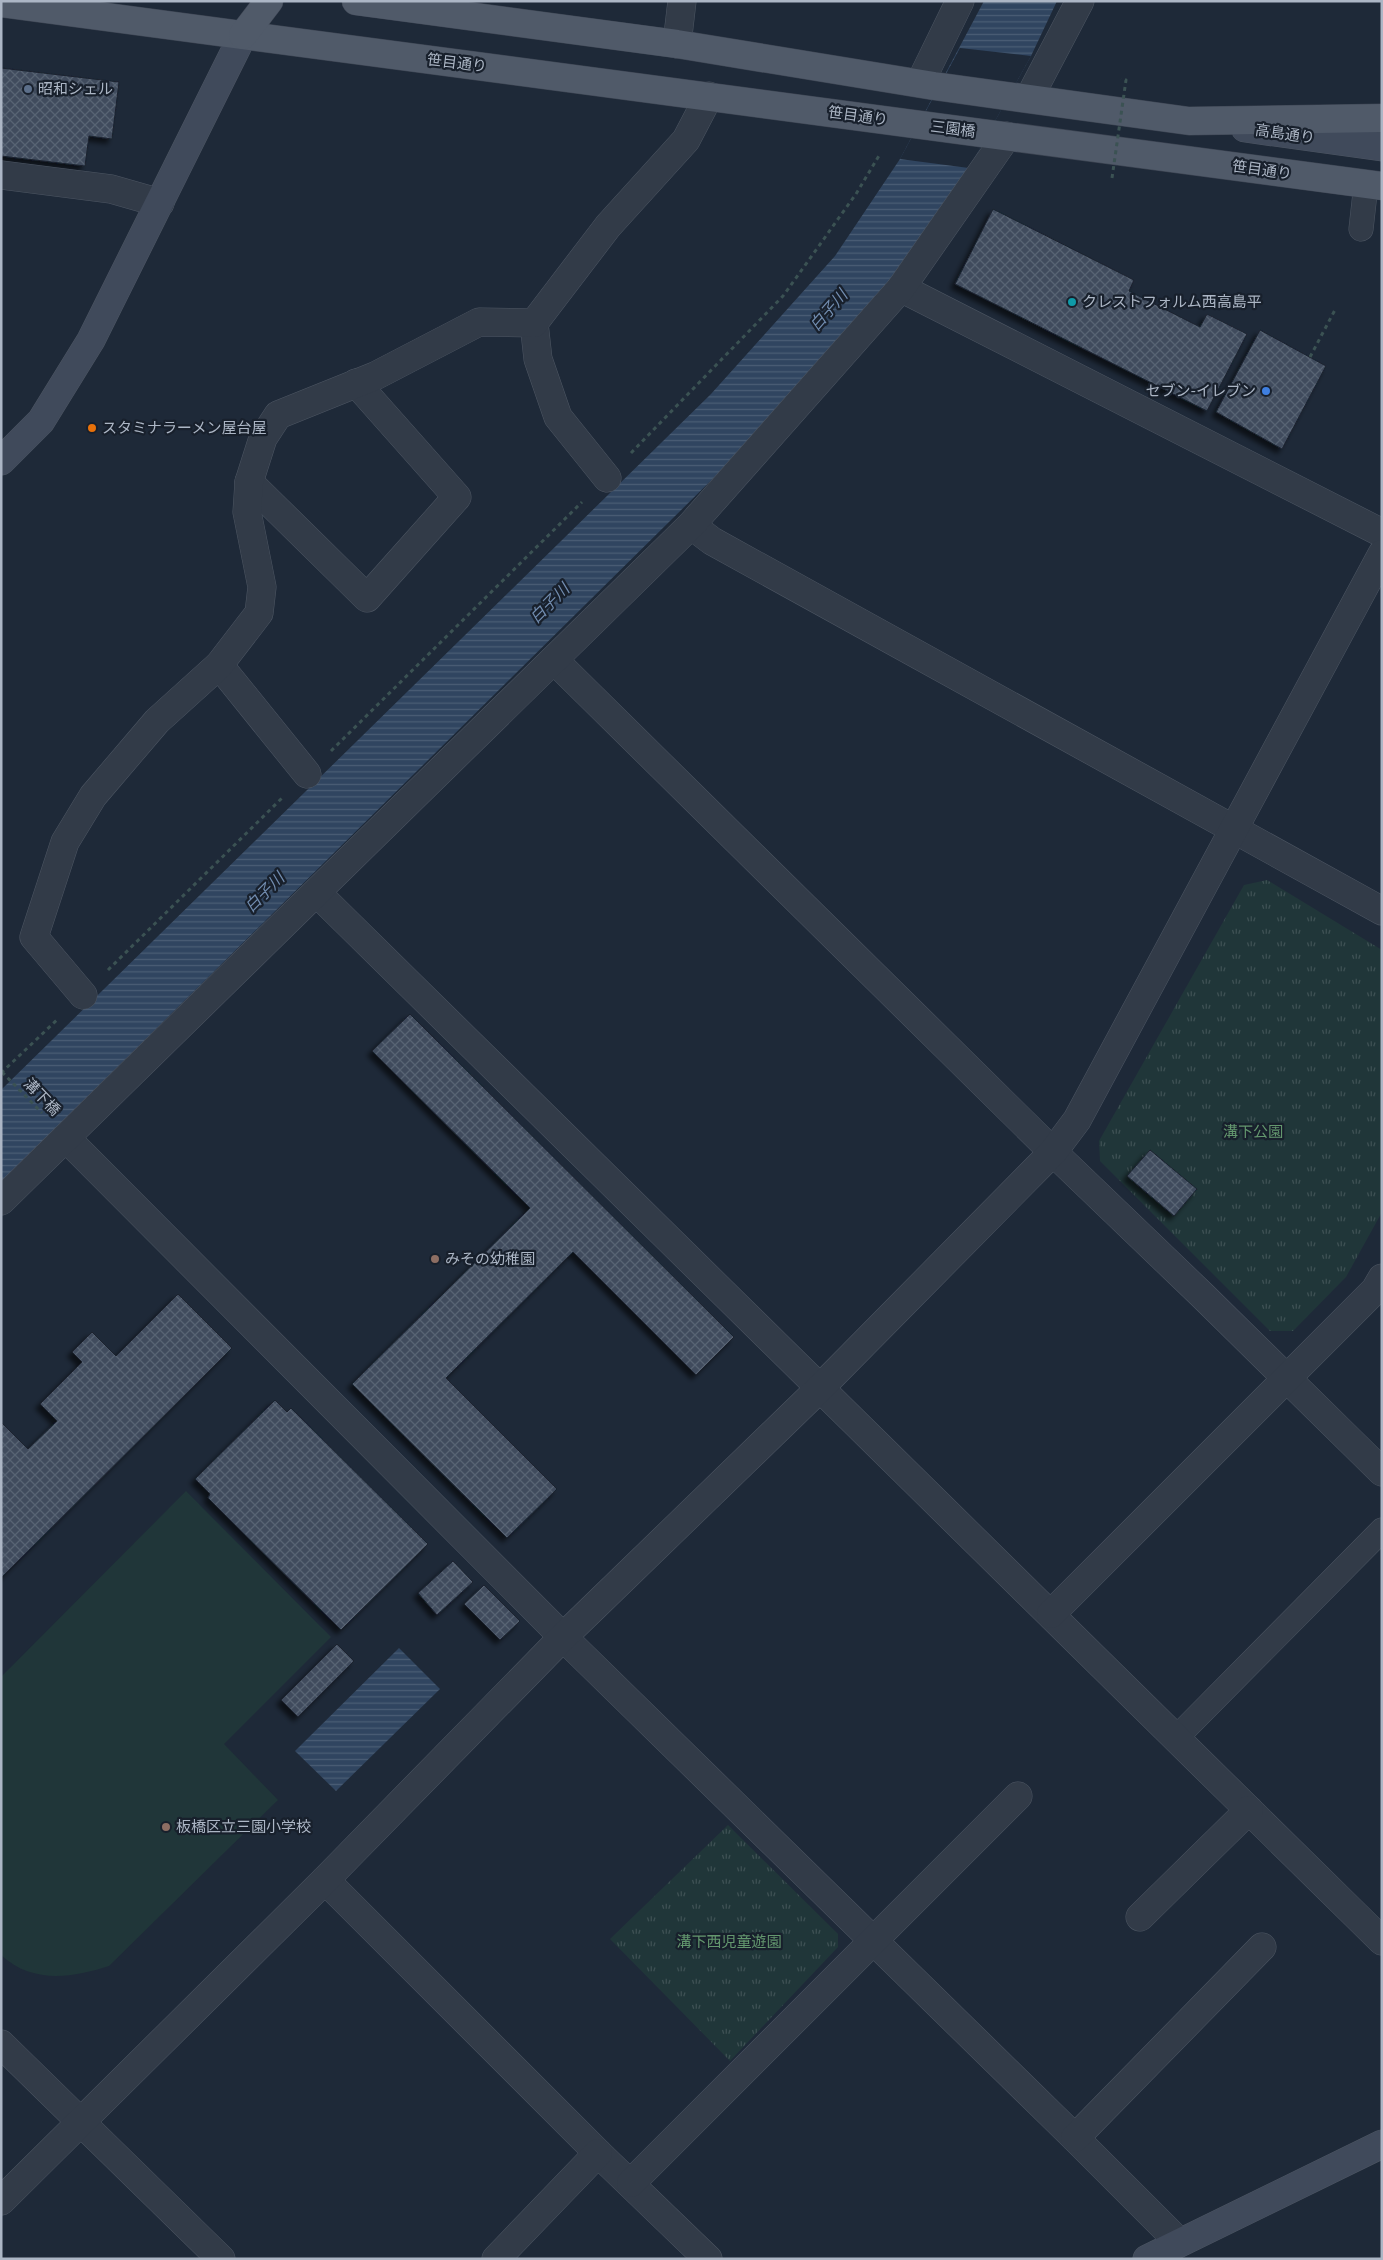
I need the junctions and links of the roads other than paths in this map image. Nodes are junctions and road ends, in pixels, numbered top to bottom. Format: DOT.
graph roads {
  1 [pos="269,1"];
  2 [pos="356,1"];
  3 [pos="682,1"];
  4 [pos="960,1"];
  5 [pos="1080,1"];
  6 [pos="1,3"];
  7 [pos="479,10"];
  8 [pos="244,35"];
  9 [pos="677,44"];
  10 [pos="927,84"];
  11 [pos="709,96"];
  12 [pos="1021,97"];
  13 [pos="1382,118"];
  14 [pos="1189,121"];
  15 [pos="912,123"];
  16 [pos="1000,135"];
  17 [pos="1382,147"];
  18 [pos="1,175"];
  19 [pos="1374,185"];
  20 [pos="160,204"];
  21 [pos="1361,229"];
  22 [pos="901,288"];
  23 [pos="534,323"];
  24 [pos="356,383"];
  25 [pos="1,461"];
  26 [pos="607,478"];
  27 [pos="249,482"];
  28 [pos="691,525"];
  29 [pos="1382,532"];
  30 [pos="1382,554"];
  31 [pos="554,660"];
  32 [pos="218,665"];
  33 [pos="307,774"];
  34 [pos="1235,830"];
  35 [pos="317,893"];
  36 [pos="1382,911"];
  37 [pos="83,995"];
  38 [pos="66,1138"];
  39 [pos="1053,1152"];
  40 [pos="1,1201"];
  41 [pos="1379,1288"];
  42 [pos="1286,1378"];
  43 [pos="820,1388"];
  44 [pos="1382,1472"];
  45 [pos="1382,1530"];
  46 [pos="1050,1614"];
  47 [pos="562,1637"];
  48 [pos="1176,1738"];
  49 [pos="1018,1796"];
  50 [pos="1249,1810"];
  51 [pos="325,1880"];
  52 [pos="1140,1917"];
  53 [pos="1382,1940"];
  54 [pos="873,1942"];
  55 [pos="1262,1947"];
  56 [pos="1,2044"];
  57 [pos="82,2121"];
  58 [pos="1076,2138"];
  59 [pos="1382,2144"];
  60 [pos="598,2153"];
  61 [pos="630,2183"];
  62 [pos="1,2201"];
  63 [pos="1161,2253"];
  64 [pos="221,2259"];
  65 [pos="496,2259"];
  66 [pos="708,2259"];
  1 -- 8 [label="main road"];
  2 -- 7 [label="main road"];
  3 -- 9 [label="street"];
  4 -- 10 [label="street"];
  5 -- 12 [label="street"];
  6 -- 8 [label="main road, 笹目通り"];
  7 -- 9 [label="main road"];
  8 -- 11 [label="main road, 笹目通り"];
  8 -- 20 [label="street"];
  9 -- 10 [label="main road"];
  10 -- 12 [label="main road"];
  11 -- 15 [label="main road, 笹目通り"];
  11 -- 23 [label="street"];
  12 -- 14 [label="main road"];
  13 -- 14 [label="main road"];
  14 -- 17 [label="street, 高島通り"];
  15 -- 16 [label="main road, 三園橋"];
  16 -- 19 [label="main road, 笹目通り"];
  16 -- 22 [label="street"];
  18 -- 20 [label="street"];
  19 -- 21 [label="lane"];
  20 -- 25 [label="street"];
  22 -- 28 [label="street"];
  22 -- 29 [label="street"];
  23 -- 24 [label="street"];
  23 -- 26 [label="street"];
  24 -- 27 [label="street"];
  24 -- 27 [label="street"];
  27 -- 32 [label="street"];
  28 -- 31 [label="street"];
  28 -- 34 [label="street"];
  30 -- 34 [label="street"];
  31 -- 35 [label="street"];
  31 -- 39 [label="street"];
  32 -- 33 [label="street"];
  32 -- 37 [label="street"];
  34 -- 36 [label="street"];
  34 -- 39 [label="street"];
  35 -- 38 [label="street"];
  35 -- 43 [label="street"];
  38 -- 40 [label="street"];
  38 -- 47 [label="street"];
  39 -- 42 [label="street"];
  39 -- 43 [label="street"];
  41 -- 42 [label="street"];
  42 -- 44 [label="street"];
  42 -- 46 [label="street"];
  43 -- 46 [label="street"];
  43 -- 47 [label="street"];
  45 -- 48 [label="lane"];
  46 -- 48 [label="street"];
  47 -- 51 [label="street"];
  47 -- 54 [label="street"];
  48 -- 50 [label="street"];
  49 -- 54 [label="street"];
  50 -- 52 [label="street"];
  50 -- 53 [label="street"];
  51 -- 57 [label="street"];
  51 -- 60 [label="street"];
  54 -- 58 [label="street"];
  54 -- 61 [label="street"];
  55 -- 58 [label="street"];
  56 -- 57 [label="street"];
  57 -- 62 [label="street"];
  57 -- 64 [label="street"];
  58 -- 63 [label="street"];
  59 -- 63 [label="street"];
  60 -- 61 [label="street"];
  60 -- 65 [label="street"];
  61 -- 66 [label="street"];
}
